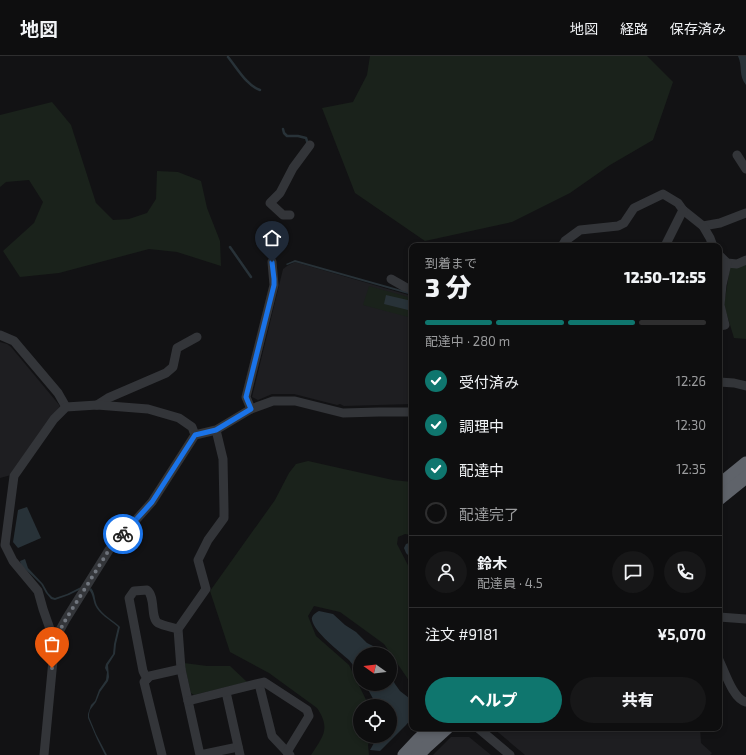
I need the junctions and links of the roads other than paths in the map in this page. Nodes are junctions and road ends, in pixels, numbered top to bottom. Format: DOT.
graph roads {
  1 [pos="310,145"];
  2 [pos="737,155"];
  3 [pos="746,170"];
  4 [pos="683,210"];
  5 [pos="746,213"];
  6 [pos="290,215"];
  7 [pos="703,226"];
  8 [pos="564,243"];
  9 [pos="666,243"];
  10 [pos="712,243"];
  11 [pos="722,258"];
  12 [pos="746,260"];
  13 [pos="272,262"];
  14 [pos="727,264"];
  15 [pos="391,279"];
  16 [pos="722,282"];
  17 [pos="409,288"];
  18 [pos="722,313"];
  19 [pos="722,326"];
  20 [pos="0,335"];
  21 [pos="197,336"];
  22 [pos="722,382"];
  23 [pos="746,386"];
  24 [pos="98,405"];
  25 [pos="66,407"];
  26 [pos="251,409"];
  27 [pos="409,412"];
  28 [pos="216,430"];
  29 [pos="195,435"];
  30 [pos="746,463"];
  31 [pos="746,477"];
  32 [pos="722,483"];
  33 [pos="722,497"];
  34 [pos="722,617"];
  35 [pos="746,620"];
  36 [pos="178,628"];
  37 [pos="55,639"];
  38 [pos="722,667"];
  39 [pos="181,669"];
  40 [pos="147,679"];
  41 [pos="259,684"];
  42 [pos="226,692"];
  43 [pos="188,700"];
  44 [pos="746,702"];
  45 [pos="428,731"];
  46 [pos="444,731"];
  47 [pos="482,731"];
  48 [pos="239,751"];
  49 [pos="288,753"];
  50 [pos="44,755"];
  51 [pos="162,755"];
  52 [pos="404,755"];
  53 [pos="418,755"];
  54 [pos="510,755"];
  1 -- 6 [label="street"];
  2 -- 3 [label="street"];
  4 -- 7 [label="street"];
  4 -- 8 [label="street"];
  4 -- 9 [label="street"];
  5 -- 7 [label="street"];
  7 -- 10 [label="street"];
  11 -- 14 [label="street"];
  12 -- 14 [label="street"];
  13 -- 26 [label="street"];
  14 -- 16 [label="street"];
  15 -- 17 [label="street"];
  18 -- 19 [label="street"];
  20 -- 25 [label="street"];
  21 -- 24 [label="street"];
  22 -- 23 [label="street"];
  24 -- 25 [label="street"];
  24 -- 29 [label="street"];
  25 -- 37 [label="street"];
  26 -- 27 [label="street"];
  26 -- 28 [label="street"];
  28 -- 29 [label="street"];
  28 -- 36 [label="street"];
  29 -- 37 [label="street"];
  30 -- 32 [label="highway"];
  31 -- 33 [label="highway"];
  34 -- 35 [label="street"];
  36 -- 39 [label="street"];
  36 -- 40 [label="street"];
  37 -- 50 [label="street"];
  38 -- 44 [label="street"];
  39 -- 40 [label="street"];
  39 -- 43 [label="street"];
  40 -- 51 [label="street"];
  41 -- 42 [label="street"];
  41 -- 49 [label="street"];
  41 -- 49 [label="street"];
  42 -- 43 [label="street"];
  42 -- 48 [label="street"];
  43 -- 48 [label="street"];
  45 -- 52 [label="highway"];
  46 -- 53 [label="highway"];
  47 -- 54 [label="street"];
}
